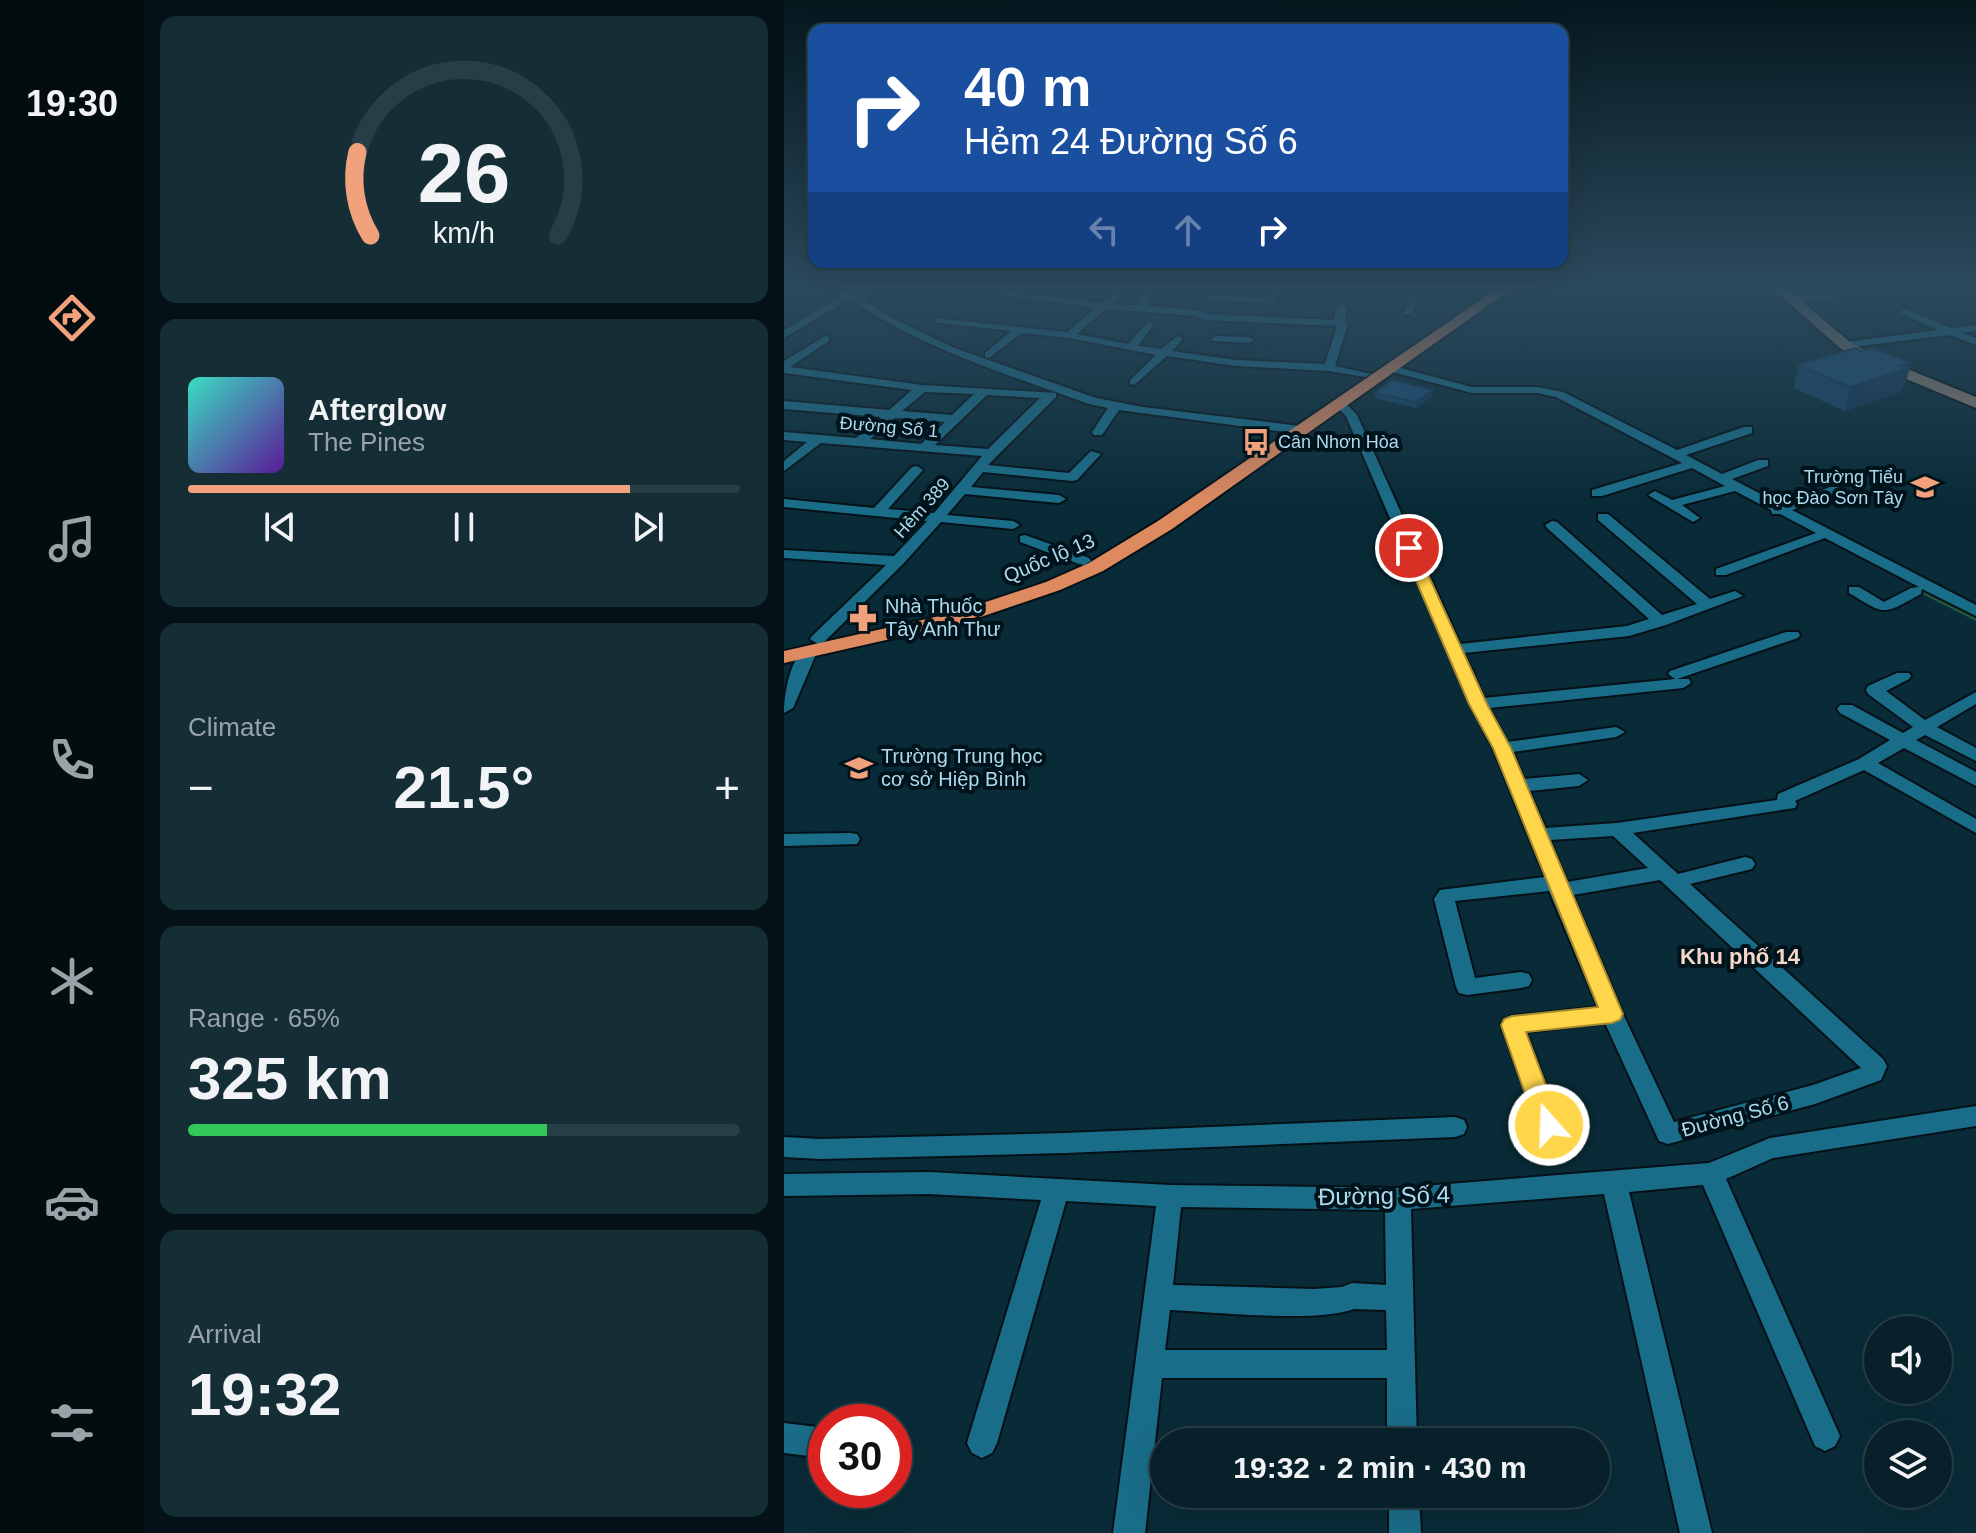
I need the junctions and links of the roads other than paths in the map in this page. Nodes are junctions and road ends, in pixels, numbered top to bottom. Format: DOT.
graph roads {
  1 [pos="974,360"];
  2 [pos="1001,360"];
  3 [pos="1160,360"];
  4 [pos="1212,360"];
  5 [pos="1331,360"];
  6 [pos="1386,360"];
  7 [pos="1401,360"];
  8 [pos="1872,360"];
  9 [pos="784,368"];
  10 [pos="1329,368"];
  11 [pos="1389,368"];
  12 [pos="1365,374"];
  13 [pos="1134,382"];
  14 [pos="922,388"];
  15 [pos="983,392"];
  16 [pos="1055,394"];
  17 [pos="1339,403"];
  18 [pos="1976,403"];
  19 [pos="784,405"];
  20 [pos="1115,406"];
  21 [pos="892,414"];
  22 [pos="954,419"];
  23 [pos="1299,426"];
  24 [pos="1748,430"];
  25 [pos="1098,432"];
  26 [pos="784,436"];
  27 [pos="818,439"];
  28 [pos="859,442"];
  29 [pos="924,448"];
  30 [pos="991,453"];
  31 [pos="1095,454"];
  32 [pos="1675,455"];
  33 [pos="1763,463"];
  34 [pos="1692,464"];
  35 [pos="784,467"];
  36 [pos="981,468"];
  37 [pos="917,470"];
  38 [pos="1720,479"];
  39 [pos="1735,487"];
  40 [pos="962,490"];
  41 [pos="1835,490"];
  42 [pos="1597,493"];
  43 [pos="1655,495"];
  44 [pos="1059,499"];
  45 [pos="784,503"];
  46 [pos="1672,504"];
  47 [pos="878,511"];
  48 [pos="1783,514"];
  49 [pos="938,517"];
  50 [pos="1603,517"];
  51 [pos="1693,518"];
  52 [pos="1013,525"];
  53 [pos="1552,525"];
  54 [pos="1818,537"];
  55 [pos="1025,539"];
  56 [pos="784,554"];
  57 [pos="898,561"];
  58 [pos="1084,561"];
  59 [pos="1721,572"];
  60 [pos="1854,590"];
  61 [pos="1916,591"];
  62 [pos="1735,596"];
  63 [pos="1708,605"];
  64 [pos="1976,611"];
  65 [pos="1661,622"];
  66 [pos="1976,625"];
  67 [pos="1792,635"];
  68 [pos="784,645"];
  69 [pos="814,645"];
  70 [pos="1456,649"];
  71 [pos="784,657"];
  72 [pos="1903,676"];
  73 [pos="1976,697"];
  74 [pos="1478,704"];
  75 [pos="784,708"];
  76 [pos="1846,709"];
  77 [pos="1927,729"];
  78 [pos="1616,732"];
  79 [pos="1903,742"];
  80 [pos="1502,748"];
  81 [pos="1976,755"];
  82 [pos="1865,763"];
  83 [pos="1579,780"];
  84 [pos="1976,780"];
  85 [pos="1517,786"];
  86 [pos="1976,827"];
  87 [pos="1617,829"];
  88 [pos="1537,835"];
  89 [pos="850,839"];
  90 [pos="784,840"];
  91 [pos="1745,864"];
  92 [pos="1672,877"];
  93 [pos="1558,886"];
  94 [pos="1521,980"];
  95 [pos="1612,1014"];
  96 [pos="1976,1116"];
  97 [pos="1549,1125"];
  98 [pos="1455,1127"];
  99 [pos="784,1147"];
  100 [pos="1711,1174"];
  101 [pos="1614,1182"];
  102 [pos="784,1185"];
  103 [pos="1057,1189"];
  104 [pos="1170,1196"];
  105 [pos="1398,1199"];
  106 [pos="1159,1297"];
  107 [pos="1400,1298"];
  108 [pos="1151,1364"];
  109 [pos="1400,1364"];
  110 [pos="1402,1428"];
  111 [pos="1825,1436"];
  112 [pos="784,1438"];
  113 [pos="808,1441"];
  114 [pos="982,1443"];
  115 [pos="1404,1508"];
  116 [pos="1129,1533"];
  117 [pos="1405,1533"];
  118 [pos="1696,1533"];
  1 -- 16 [label="street"];
  2 -- 23 [label="street"];
  3 -- 13 [label="street"];
  4 -- 10 [label="street"];
  5 -- 10 [label="street"];
  6 -- 12 [label="highway, Quốc lộ 13"];
  7 -- 11 [label="highway, Quốc lộ 13"];
  8 -- 18 [label="main road"];
  9 -- 14 [label="street"];
  10 -- 12 [label="street"];
  11 -- 17 [label="highway, Quốc lộ 13"];
  11 -- 32 [label="street"];
  12 -- 23 [label="highway, Quốc lộ 13"];
  14 -- 15 [label="street"];
  14 -- 21 [label="street"];
  15 -- 16 [label="street"];
  15 -- 22 [label="street"];
  16 -- 20 [label="street"];
  16 -- 30 [label="street, Hẻm 389"];
  17 -- 23 [label="highway, Quốc lộ 13"];
  17 -- 70 [label="street, Đường Số 6"];
  19 -- 21 [label="street"];
  20 -- 23 [label="street"];
  20 -- 25 [label="street"];
  21 -- 22 [label="street"];
  21 -- 28 [label="street"];
  22 -- 29 [label="street"];
  23 -- 58 [label="highway, Quốc lộ 13"];
  23 -- 69 [label="highway, Quốc lộ 13"];
  24 -- 32 [label="street"];
  26 -- 27 [label="street, Đường Số 1"];
  27 -- 28 [label="street, Đường Số 1"];
  27 -- 35 [label="street"];
  28 -- 29 [label="street, Đường Số 1"];
  29 -- 30 [label="street, Đường Số 1"];
  30 -- 36 [label="street, Hẻm 389"];
  31 -- 36 [label="street"];
  32 -- 34 [label="street"];
  33 -- 38 [label="street"];
  34 -- 38 [label="street"];
  34 -- 42 [label="street"];
  36 -- 40 [label="street, Hẻm 389"];
  37 -- 47 [label="street"];
  38 -- 39 [label="street"];
  39 -- 46 [label="street"];
  39 -- 48 [label="street"];
  40 -- 44 [label="street"];
  40 -- 49 [label="street, Hẻm 389"];
  41 -- 48 [label="street"];
  43 -- 46 [label="street"];
  45 -- 47 [label="street"];
  46 -- 51 [label="street"];
  47 -- 49 [label="street"];
  48 -- 54 [label="street"];
  48 -- 64 [label="street"];
  49 -- 52 [label="street"];
  49 -- 57 [label="street, Hẻm 389"];
  50 -- 63 [label="street"];
  53 -- 65 [label="street"];
  54 -- 59 [label="street"];
  54 -- 61 [label="street"];
  55 -- 58 [label="street"];
  56 -- 57 [label="street"];
  57 -- 69 [label="street, Hẻm 389"];
  58 -- 69 [label="highway, Quốc lộ 13"];
  60 -- 61 [label="street"];
  61 -- 66 [label="street"];
  62 -- 63 [label="street"];
  63 -- 65 [label="street"];
  65 -- 70 [label="street"];
  67 -- 74 [label="street"];
  68 -- 69 [label="highway, Quốc lộ 13"];
  69 -- 71 [label="highway, Quốc lộ 13"];
  69 -- 75 [label="street"];
  70 -- 74 [label="street, Đường Số 6"];
  72 -- 77 [label="street"];
  73 -- 77 [label="street"];
  74 -- 80 [label="street, Đường Số 6"];
  76 -- 79 [label="street"];
  77 -- 79 [label="street"];
  77 -- 81 [label="street"];
  78 -- 80 [label="street"];
  79 -- 82 [label="street"];
  79 -- 84 [label="street"];
  80 -- 85 [label="street, Đường Số 6"];
  82 -- 86 [label="street"];
  82 -- 87 [label="street"];
  83 -- 85 [label="street"];
  85 -- 88 [label="street, Đường Số 6"];
  87 -- 88 [label="street"];
  87 -- 92 [label="street"];
  88 -- 93 [label="street, Đường Số 6"];
  89 -- 90 [label="street"];
  91 -- 92 [label="street"];
  92 -- 93 [label="street"];
  92 -- 95 [label="street, Đường Số 6"];
  93 -- 94 [label="street"];
  93 -- 95 [label="street, Đường Số 6"];
  95 -- 97 [label="street"];
  96 -- 100 [label="street, Đường Số 4"];
  98 -- 99 [label="street"];
  100 -- 101 [label="street, Đường Số 4"];
  100 -- 111 [label="street"];
  101 -- 105 [label="street, Đường Số 4"];
  101 -- 118 [label="street"];
  102 -- 103 [label="street, Đường Số 4"];
  103 -- 104 [label="street, Đường Số 4"];
  103 -- 114 [label="street"];
  104 -- 105 [label="street, Đường Số 4"];
  104 -- 106 [label="street"];
  105 -- 107 [label="street"];
  106 -- 107 [label="street"];
  106 -- 108 [label="street"];
  107 -- 109 [label="street"];
  108 -- 109 [label="street"];
  108 -- 116 [label="street"];
  109 -- 110 [label="street"];
  112 -- 113 [label="street"];
  115 -- 117 [label="street"];
}
